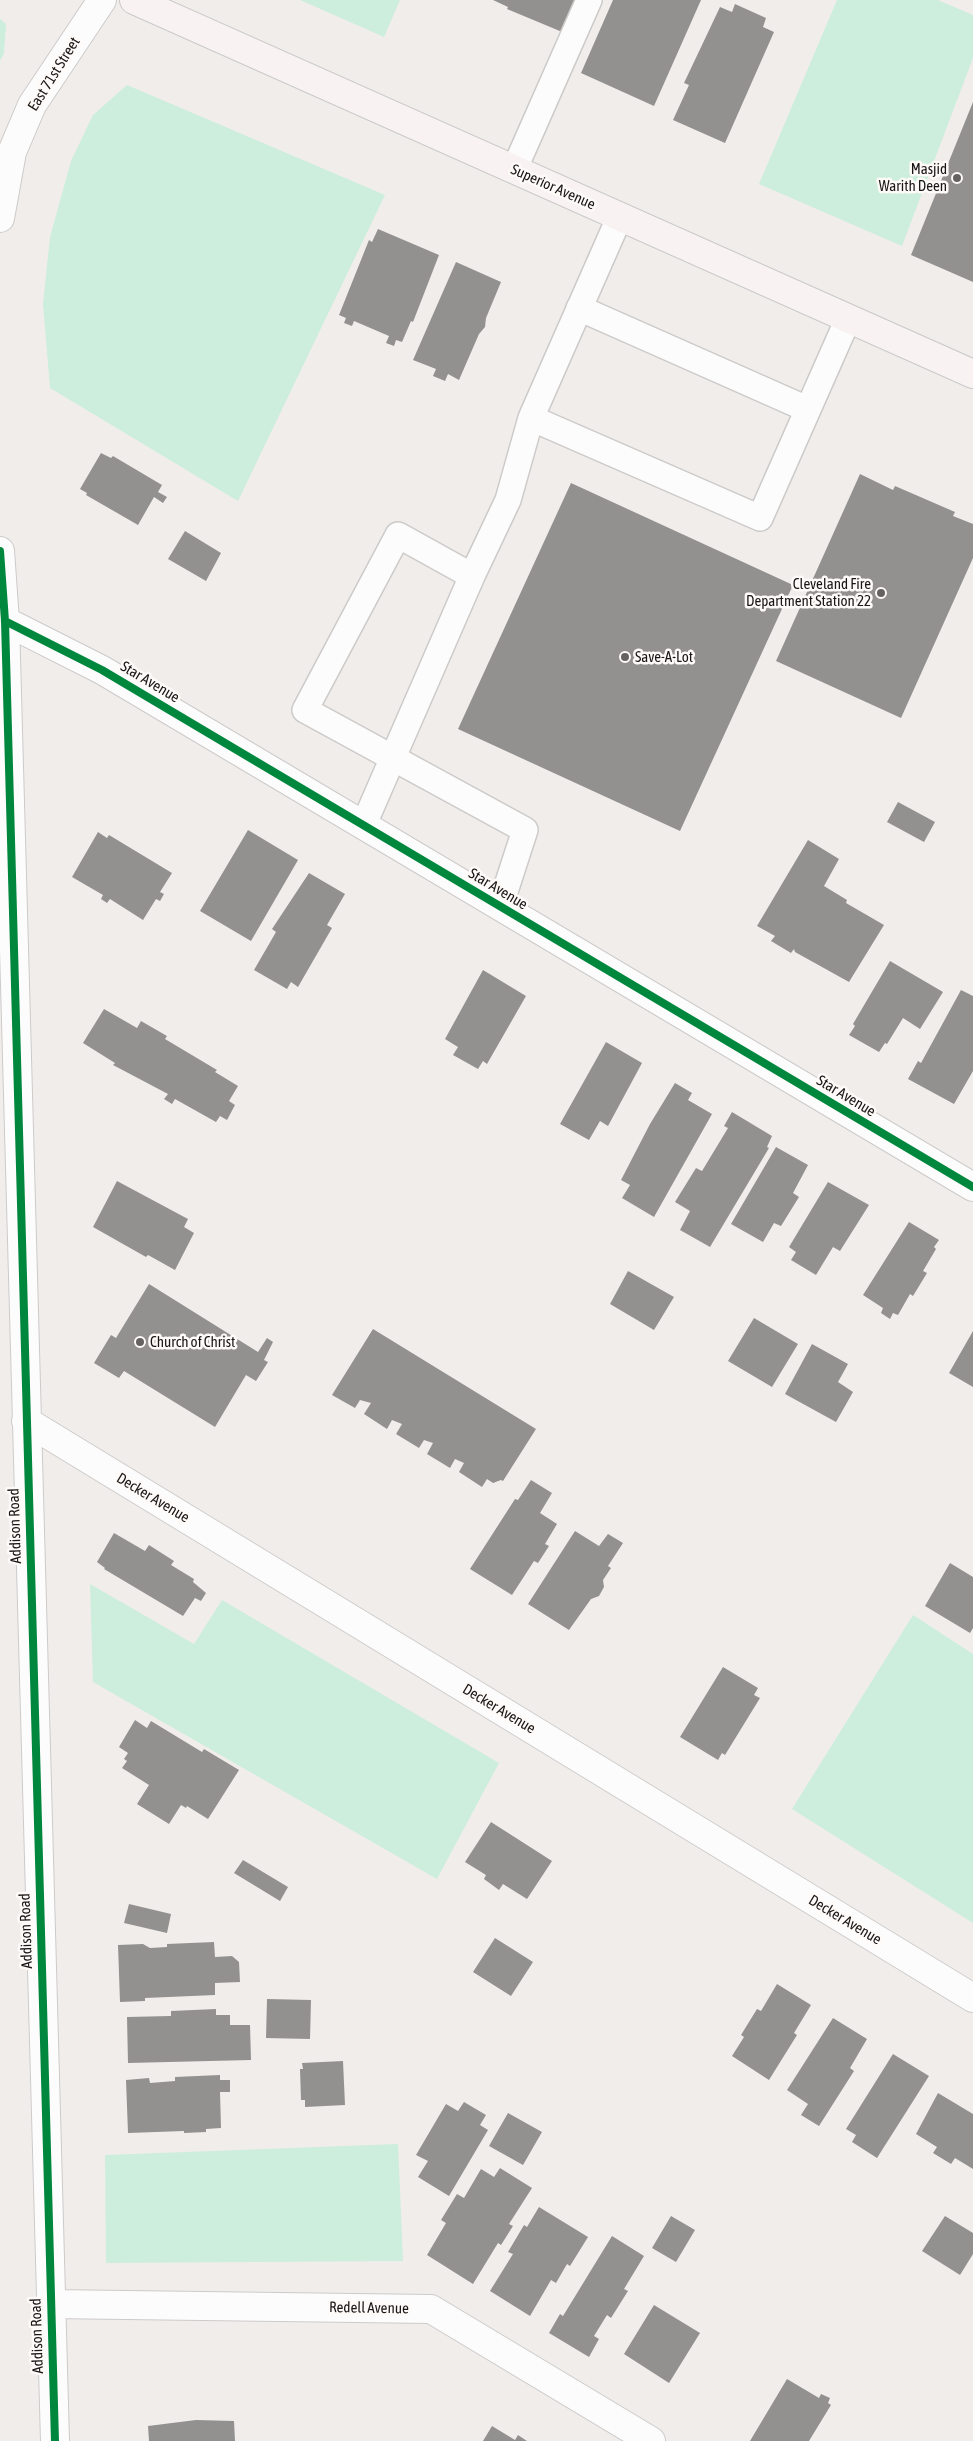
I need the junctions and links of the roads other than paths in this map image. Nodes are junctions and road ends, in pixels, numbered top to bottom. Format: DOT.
graph roads {
  1 [pos="102,0"];
  2 [pos="134,0"];
  3 [pos="589,0"];
  4 [pos="514,170"];
  5 [pos="620,216"];
  6 [pos="0,218"];
  7 [pos="579,308"];
  8 [pos="848,318"];
  9 [pos="973,374"];
  10 [pos="807,409"];
  11 [pos="531,418"];
  12 [pos="0,551"];
  13 [pos="472,576"];
  14 [pos="5,621"];
  15 [pos="393,757"];
  16 [pos="364,824"];
  17 [pos="500,907"];
  18 [pos="8,1010"];
  19 [pos="973,1187"];
  20 [pos="26,1421"];
  21 [pos="973,1998"];
  22 [pos="50,2304"];
  23 [pos="55,2441"];
  24 [pos="651,2441"];
  1 -- 6 [label="street, East 71st Street"];
  2 -- 4 [label="main road, Superior Avenue"];
  3 -- 4 [label="lane"];
  4 -- 5 [label="main road, Superior Avenue"];
  5 -- 7 [label="lane"];
  5 -- 8 [label="main road, Superior Avenue"];
  7 -- 10 [label="lane"];
  7 -- 11 [label="lane"];
  8 -- 9 [label="main road, Superior Avenue"];
  8 -- 10 [label="lane"];
  10 -- 11 [label="lane"];
  11 -- 13 [label="lane"];
  12 -- 14 [label="street, Addison Road"];
  13 -- 15 [label="lane"];
  13 -- 15 [label="lane"];
  14 -- 16 [label="street, Star Avenue"];
  14 -- 18 [label="street, Addison Road"];
  15 -- 16 [label="lane"];
  15 -- 17 [label="lane"];
  16 -- 17 [label="street, Star Avenue"];
  17 -- 19 [label="street, Star Avenue"];
  18 -- 20 [label="street, Addison Road"];
  20 -- 21 [label="street, Decker Avenue"];
  20 -- 22 [label="street, Addison Road"];
  22 -- 23 [label="street, Addison Road"];
  22 -- 24 [label="street, Redell Avenue"];
}
